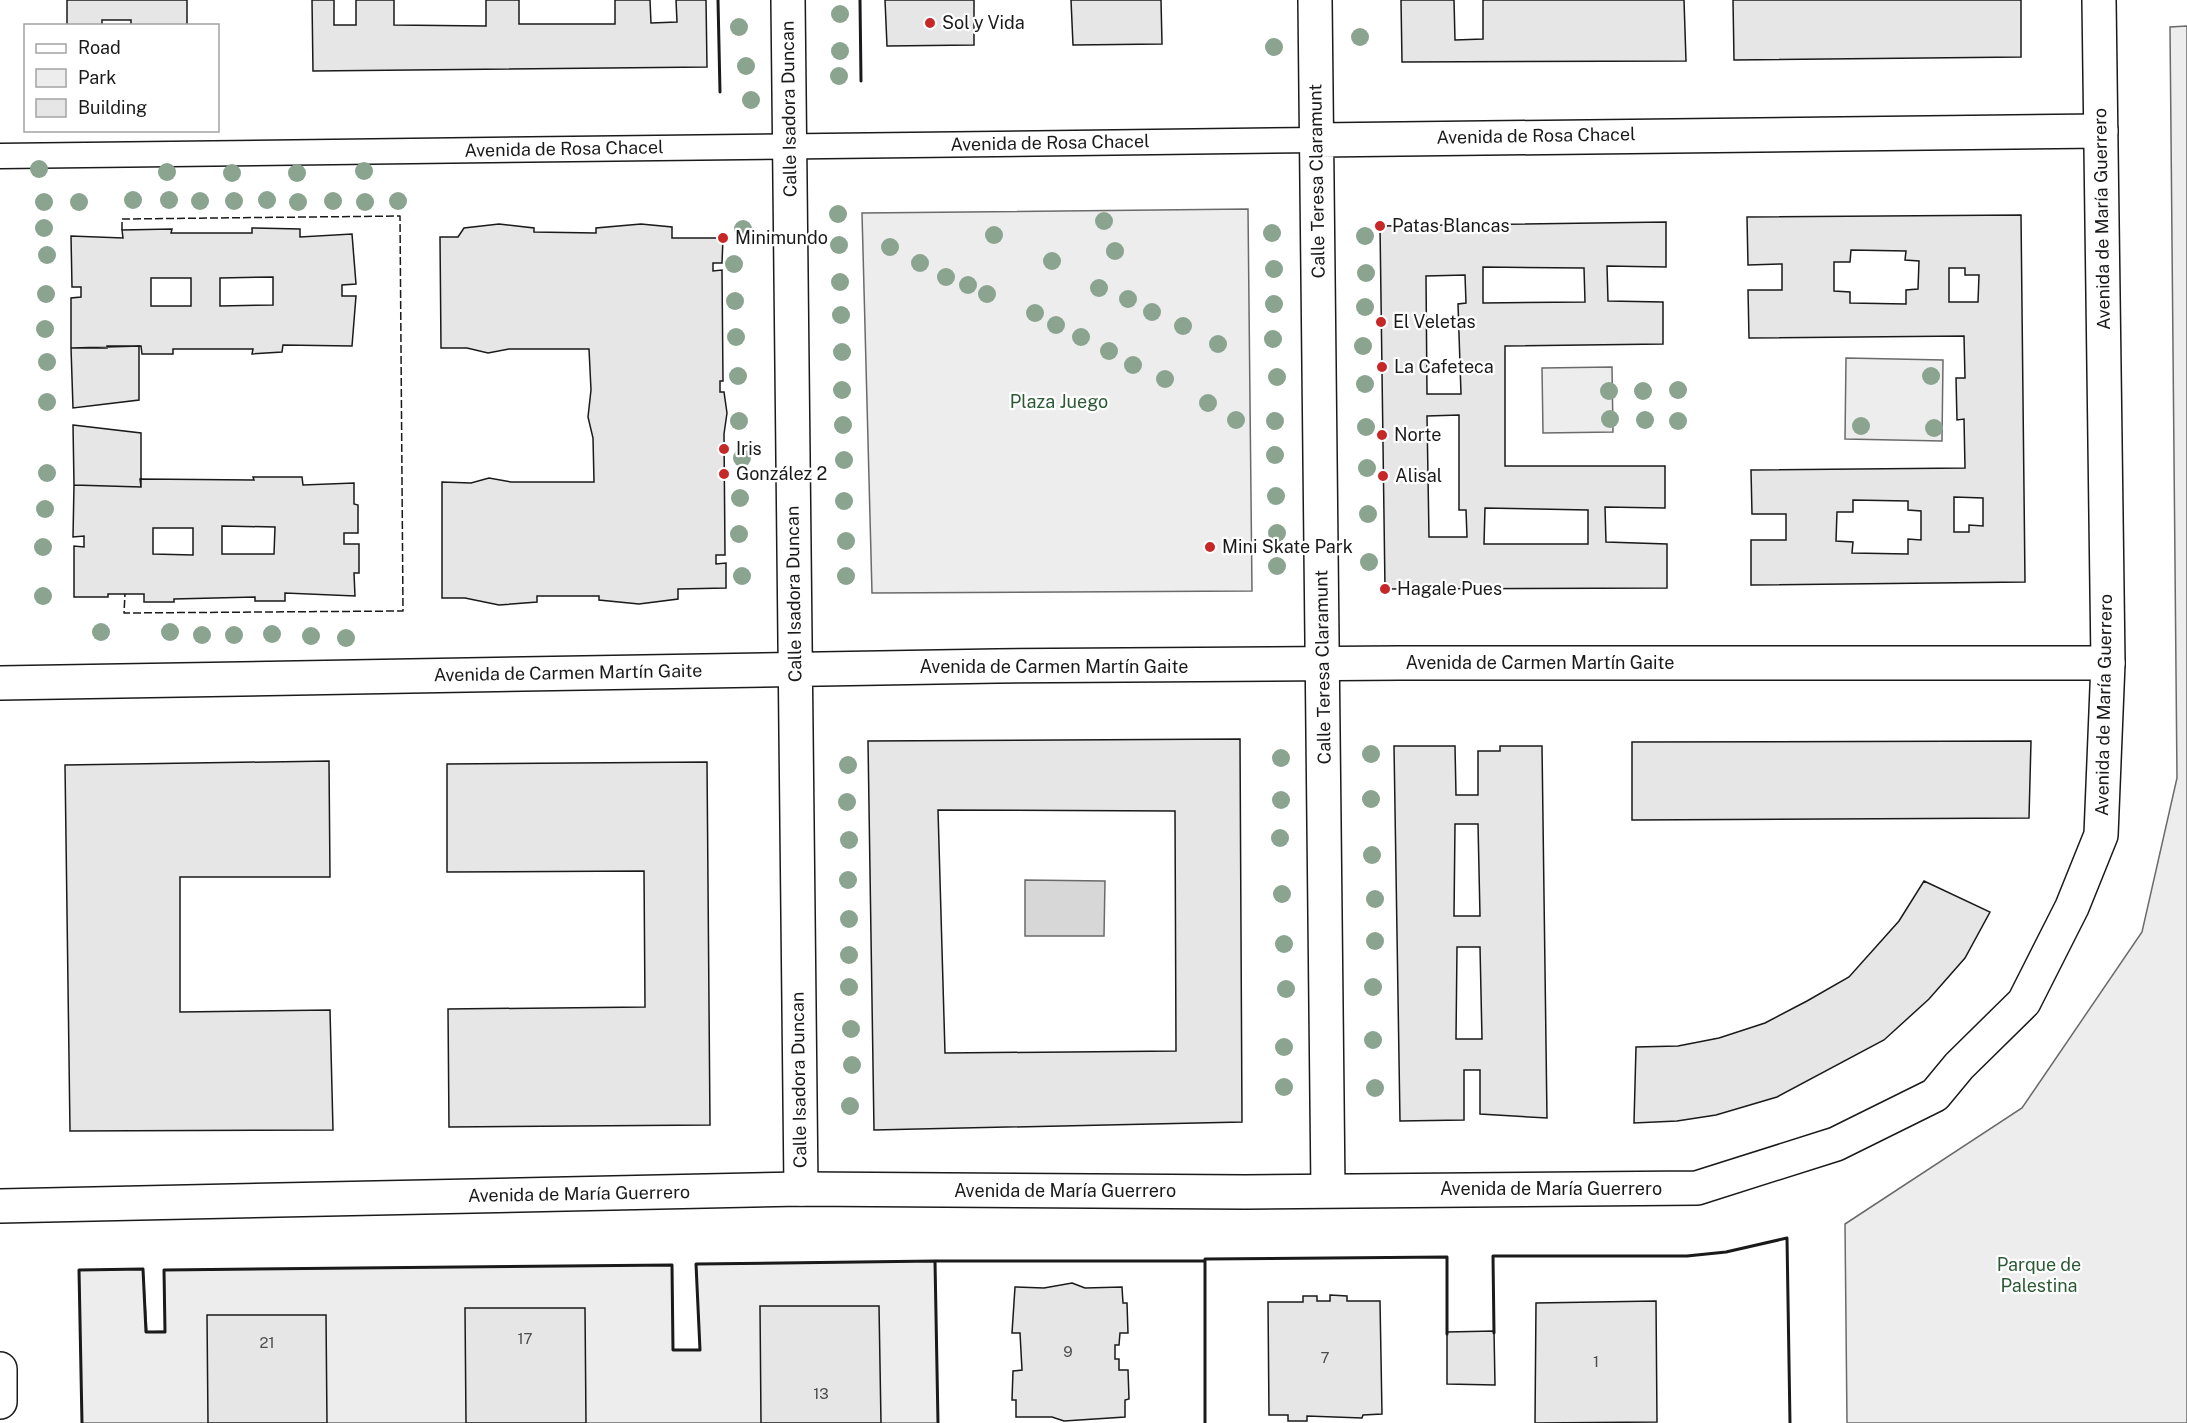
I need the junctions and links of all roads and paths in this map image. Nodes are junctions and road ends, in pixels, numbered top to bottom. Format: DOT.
graph roads {
  1 [pos="788,0"];
  2 [pos="1315,0"];
  3 [pos="2099,0"];
  4 [pos="2101,131"];
  5 [pos="1318,140"];
  6 [pos="789,146"];
  7 [pos="0,156"];
  8 [pos="2108,663"];
  9 [pos="1322,664"];
  10 [pos="795,670"];
  11 [pos="0,683"];
  12 [pos="801,1189"];
  13 [pos="1328,1190"];
  14 [pos="0,1206"];
  15 [pos="0,1369"];
  16 [pos="0,1402"];
  1 -- 6 [label="street, Calle Isadora Duncan"];
  2 -- 5 [label="street, Calle Teresa Claramunt"];
  3 -- 4 [label="street, Avenida de María Guerrero"];
  4 -- 5 [label="street, Avenida de Rosa Chacel"];
  4 -- 8 [label="street, Avenida de María Guerrero"];
  5 -- 6 [label="street, Avenida de Rosa Chacel"];
  5 -- 9 [label="street, Calle Teresa Claramunt"];
  6 -- 7 [label="street, Avenida de Rosa Chacel"];
  6 -- 10 [label="street, Calle Isadora Duncan"];
  8 -- 9 [label="street, Avenida de Carmen Martín Gaite"];
  8 -- 13 [label="street, Avenida de María Guerrero"];
  9 -- 10 [label="street, Avenida de Carmen Martín Gaite"];
  9 -- 13 [label="street, Calle Teresa Claramunt"];
  10 -- 11 [label="street, Avenida de Carmen Martín Gaite"];
  10 -- 12 [label="street, Calle Isadora Duncan"];
  12 -- 13 [label="street, Avenida de María Guerrero"];
  12 -- 14 [label="street, Avenida de María Guerrero"];
  15 -- 16 [label="street"];
}
